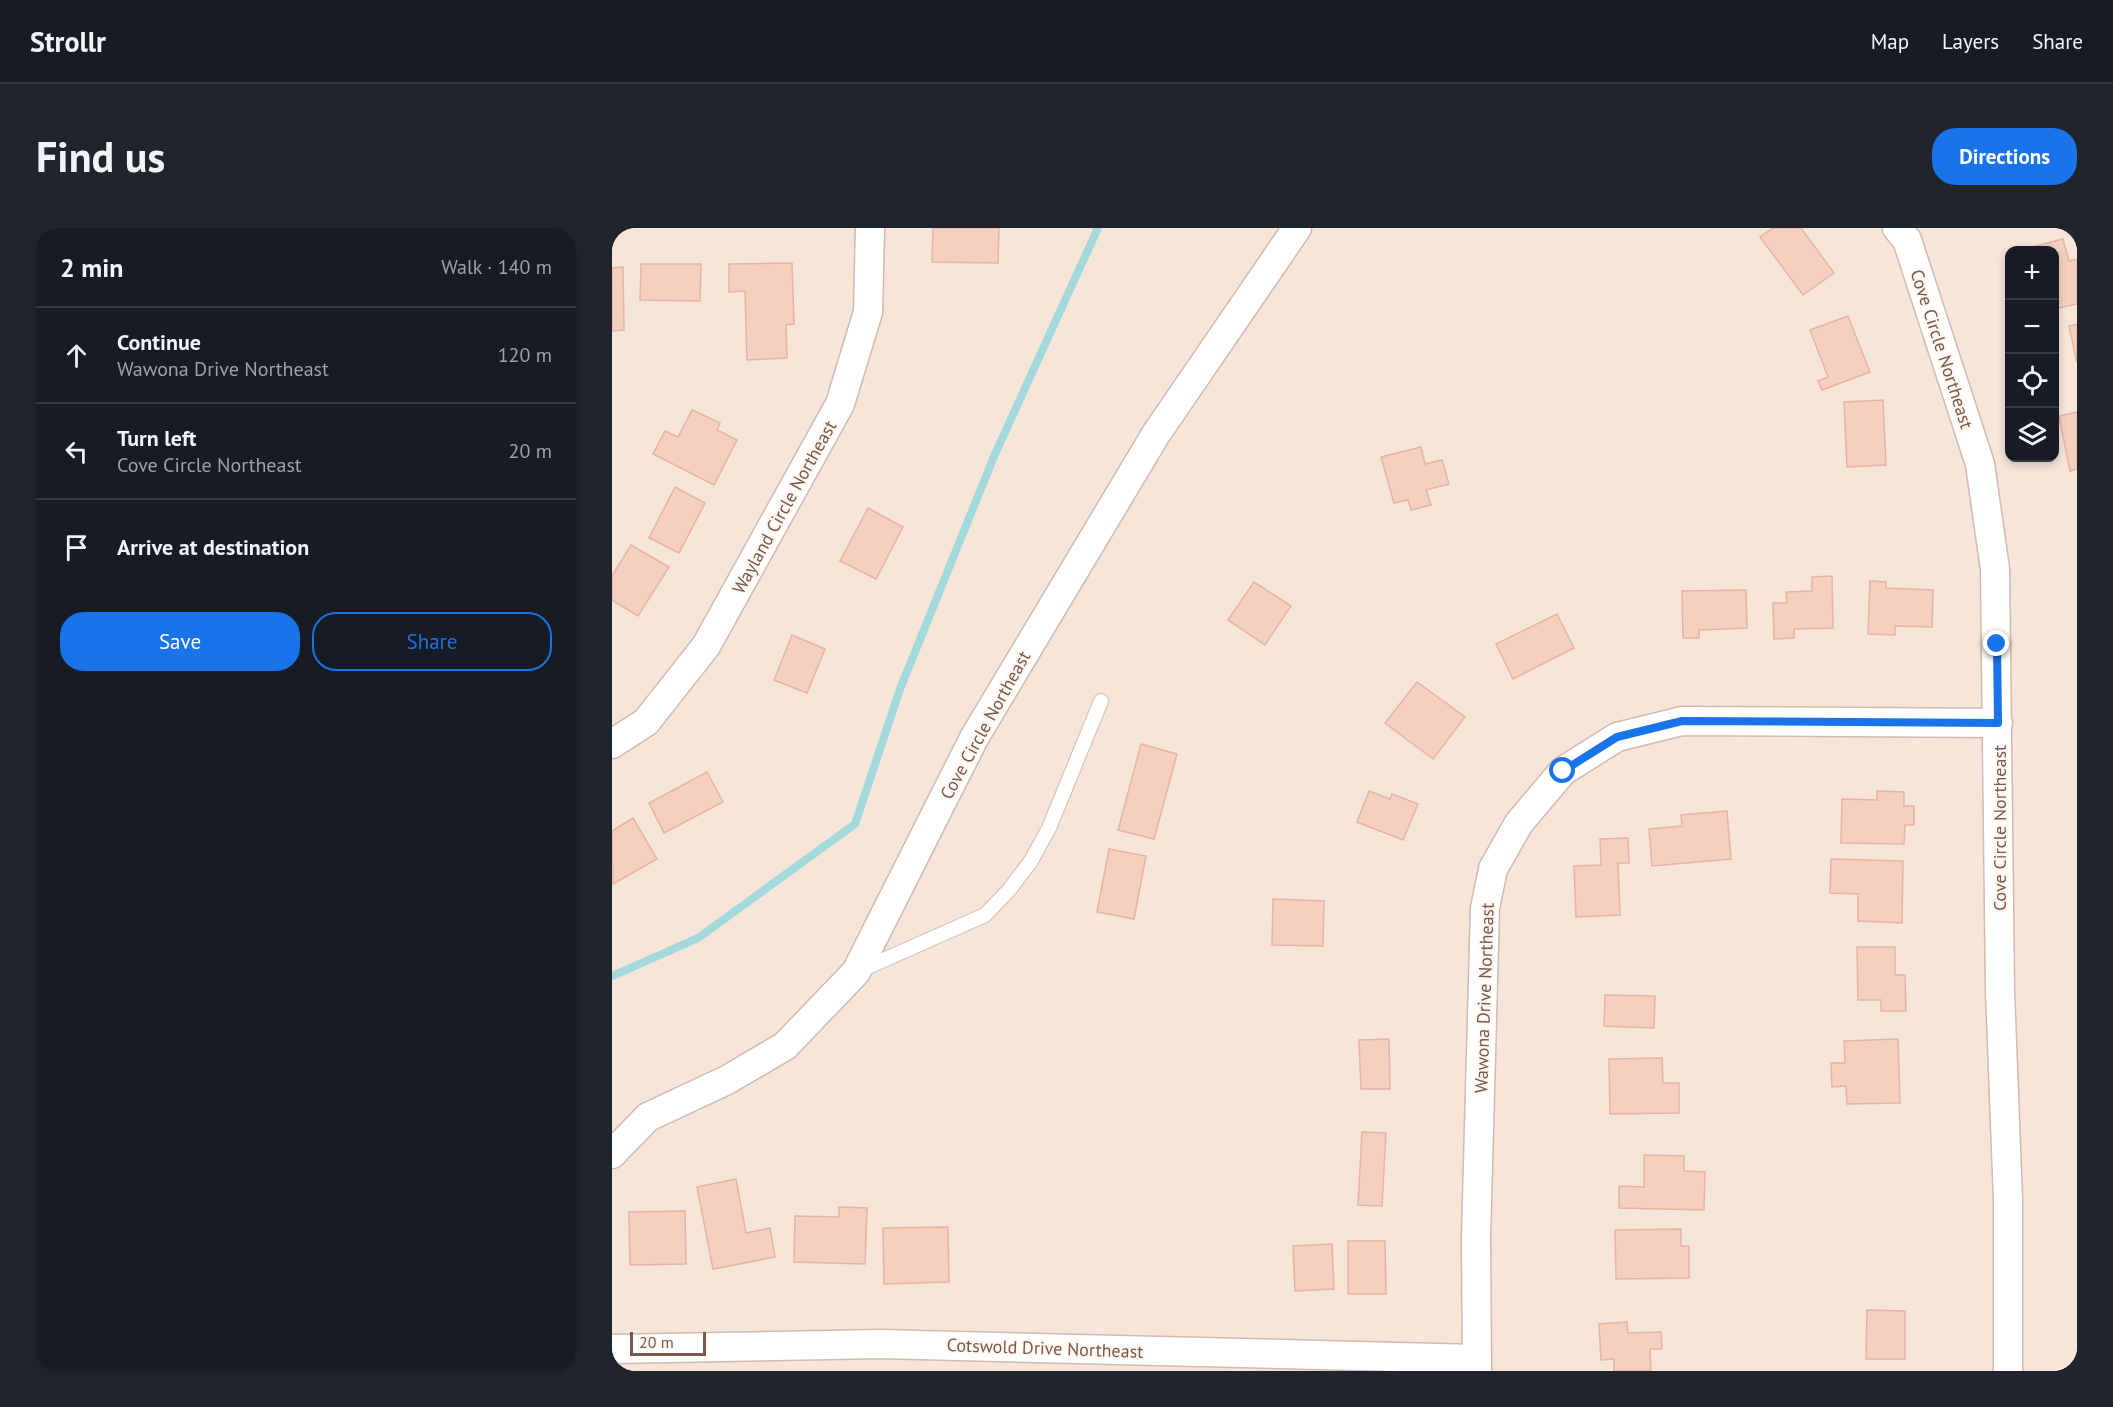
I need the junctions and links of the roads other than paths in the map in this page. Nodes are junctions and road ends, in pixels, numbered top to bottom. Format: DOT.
graph roads {
  1 [pos="870,228"];
  2 [pos="1297,228"];
  3 [pos="1897,228"];
  4 [pos="1101,701"];
  5 [pos="1998,723"];
  6 [pos="612,744"];
  7 [pos="856,972"];
  8 [pos="612,1154"];
  9 [pos="612,1349"];
  10 [pos="1477,1365"];
  11 [pos="2008,1371"];
  1 -- 6 [label="street, Wayland Circle Northeast"];
  2 -- 7 [label="street, Cove Circle Northeast"];
  3 -- 5 [label="street, Cove Circle Northeast"];
  4 -- 7 [label="lane"];
  5 -- 10 [label="street, Wawona Drive Northeast"];
  5 -- 11 [label="street, Cove Circle Northeast"];
  7 -- 8 [label="street, Cove Circle Northeast"];
  9 -- 10 [label="street, Cotswold Drive Northeast"];
}
